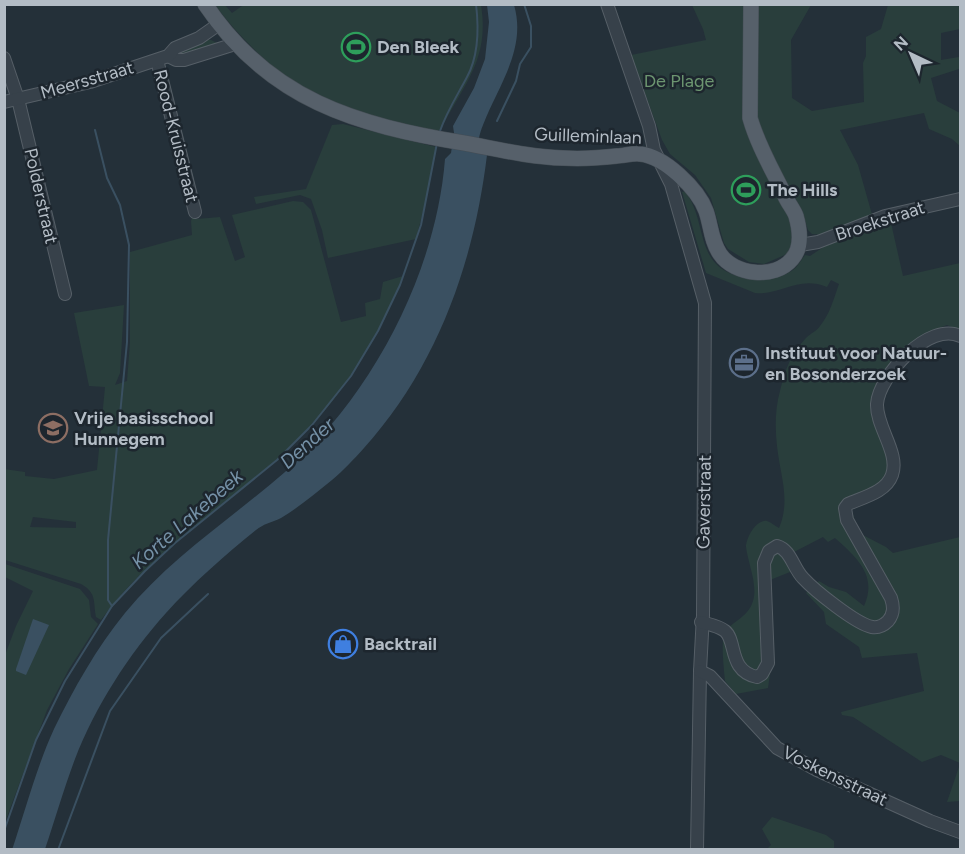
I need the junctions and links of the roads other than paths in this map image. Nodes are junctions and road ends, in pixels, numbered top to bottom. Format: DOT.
graph roads {
  1 [pos="205,4"];
  2 [pos="607,4"];
  3 [pos="752,4"];
  4 [pos="219,24"];
  5 [pos="235,44"];
  6 [pos="4,58"];
  7 [pos="163,58"];
  8 [pos="18,99"];
  9 [pos="4,102"];
  10 [pos="661,162"];
  11 [pos="960,199"];
  12 [pos="195,212"];
  13 [pos="800,245"];
  14 [pos="65,294"];
  15 [pos="960,336"];
  16 [pos="701,622"];
  17 [pos="700,671"];
  18 [pos="960,832"];
  19 [pos="698,849"];
  1 -- 4 [label="main road, Guilleminlaan"];
  2 -- 10 [label="street, Gaverstraat"];
  3 -- 13 [label="main road"];
  4 -- 5 [label="main road, Guilleminlaan"];
  4 -- 7 [label="street, Meersstraat"];
  5 -- 7 [label="street, Meersstraat"];
  5 -- 10 [label="main road, Guilleminlaan"];
  6 -- 8 [label="street, Polderstraat"];
  7 -- 8 [label="street, Meersstraat"];
  7 -- 12 [label="street, Rood-Kruisstraat"];
  8 -- 9 [label="street, Meersstraat"];
  8 -- 14 [label="street, Polderstraat"];
  10 -- 13 [label="main road, Guilleminlaan"];
  10 -- 16 [label="street, Gaverstraat"];
  11 -- 13 [label="street, Broekstraat"];
  15 -- 16 [label="street"];
  16 -- 17 [label="street, Gaverstraat"];
  17 -- 18 [label="street, Voskensstraat"];
  17 -- 19 [label="street, Gaverstraat"];
}
